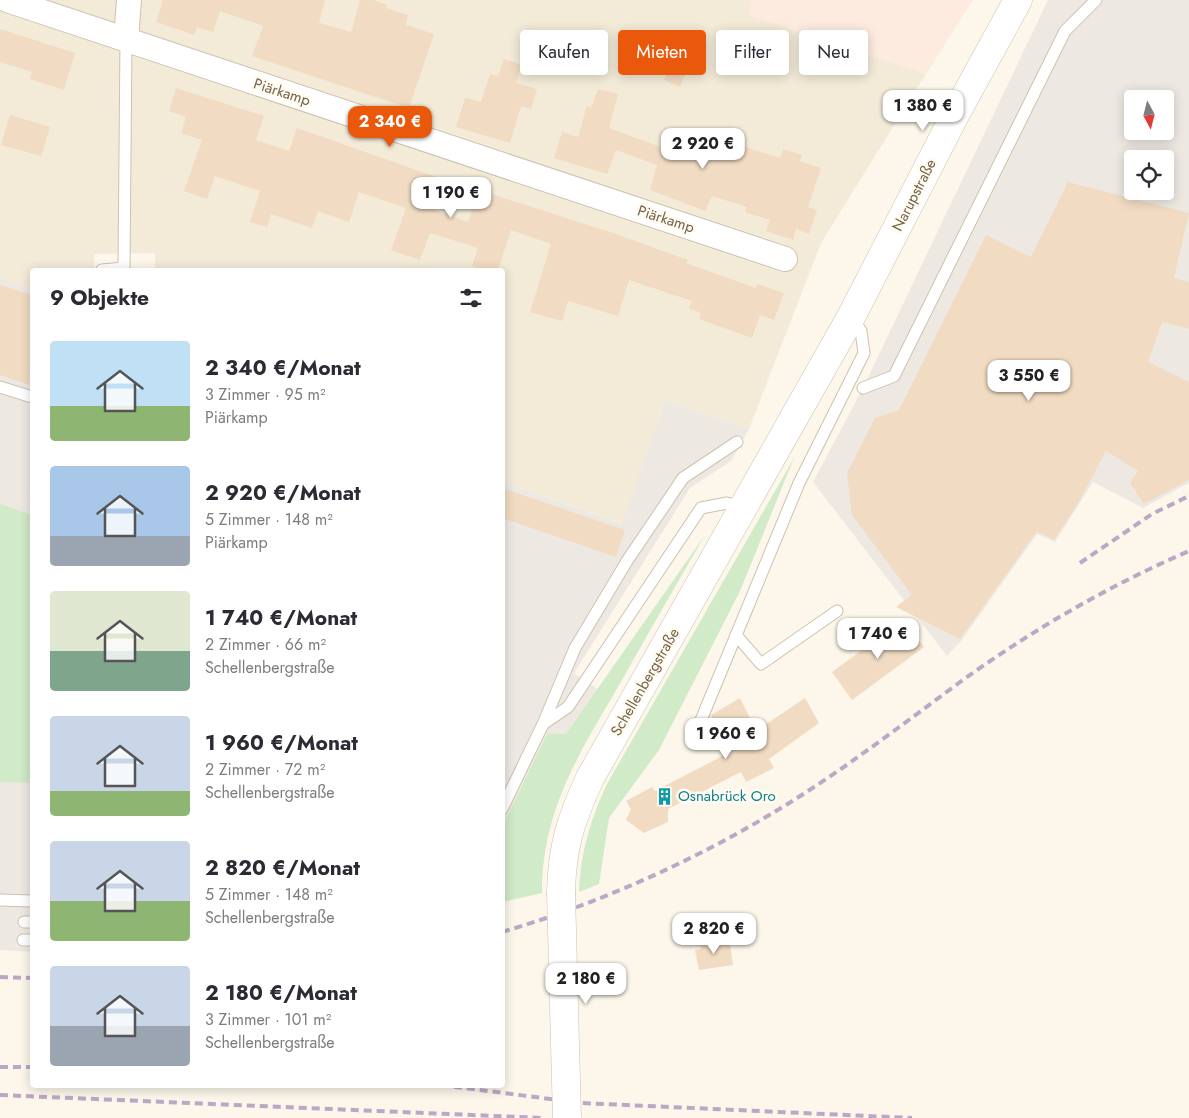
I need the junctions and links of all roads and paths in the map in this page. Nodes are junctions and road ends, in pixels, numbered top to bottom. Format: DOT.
graph roads {
  1 [pos="7,0"];
  2 [pos="129,0"];
  3 [pos="1018,0"];
  4 [pos="1096,0"];
  5 [pos="126,40"];
  6 [pos="785,259"];
  7 [pos="124,268"];
  8 [pos="868,285"];
  9 [pos="851,317"];
  10 [pos="0,386"];
  11 [pos="863,388"];
  12 [pos="30,396"];
  13 [pos="737,442"];
  14 [pos="744,508"];
  15 [pos="837,611"];
  16 [pos="736,635"];
  17 [pos="543,724"];
  18 [pos="694,737"];
  19 [pos="505,804"];
  20 [pos="0,900"];
  21 [pos="30,901"];
  22 [pos="568,1118"];
  1 -- 5 [label="street, Piärkamp"];
  2 -- 5 [label="street"];
  3 -- 8 [label="street, Narupstraße"];
  4 -- 11 [label="lane"];
  5 -- 6 [label="street, Piärkamp"];
  5 -- 7 [label="lane"];
  8 -- 9 [label="street, Schellenbergstraße"];
  9 -- 14 [label="street, Schellenbergstraße"];
  9 -- 16 [label="lane"];
  10 -- 12 [label="lane"];
  13 -- 17 [label="lane"];
  14 -- 17 [label="lane"];
  14 -- 22 [label="street, Schellenbergstraße, bridge"];
  15 -- 16 [label="lane"];
  16 -- 18 [label="lane"];
  17 -- 19 [label="lane"];
  20 -- 21 [label="lane"];
}
